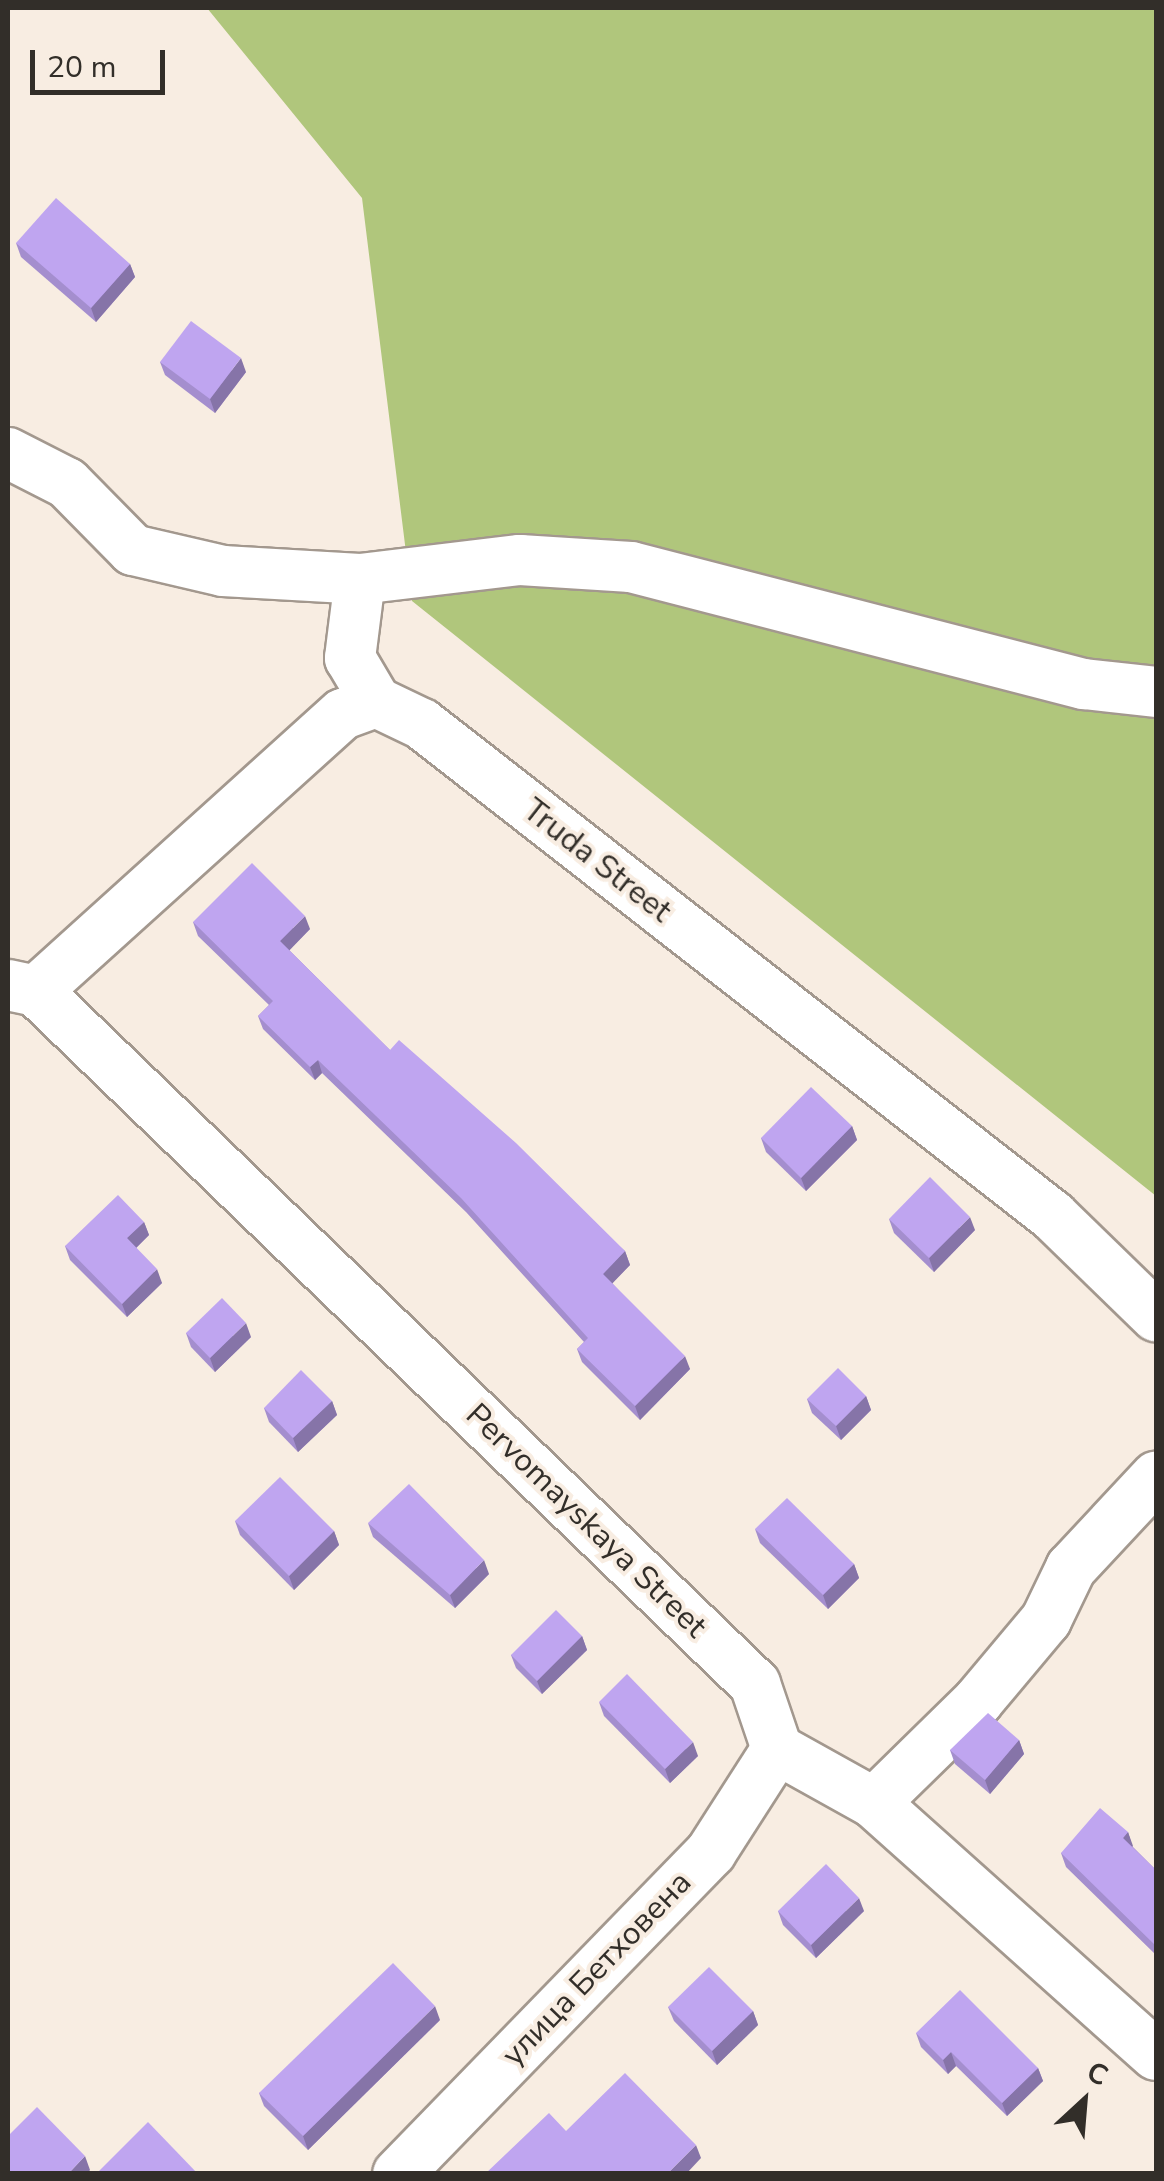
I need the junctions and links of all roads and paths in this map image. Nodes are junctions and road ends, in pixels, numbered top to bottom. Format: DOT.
graph roads {
  1 [pos="8,453"];
  2 [pos="360,579"];
  3 [pos="1156,692"];
  4 [pos="376,702"];
  5 [pos="22,988"];
  6 [pos="1156,1316"];
  7 [pos="1156,1477"];
  8 [pos="777,1749"];
  9 [pos="874,1803"];
  10 [pos="1156,2055"];
  11 [pos="398,2174"];
  1 -- 2 [label="street"];
  2 -- 3 [label="street"];
  2 -- 4 [label="street"];
  4 -- 5 [label="street"];
  4 -- 6 [label="street, Truda Street"];
  5 -- 8 [label="street, Pervomayskaya Street"];
  7 -- 9 [label="street"];
  8 -- 9 [label="street"];
  8 -- 11 [label="street, улица Бетховена"];
  9 -- 10 [label="street"];
}
